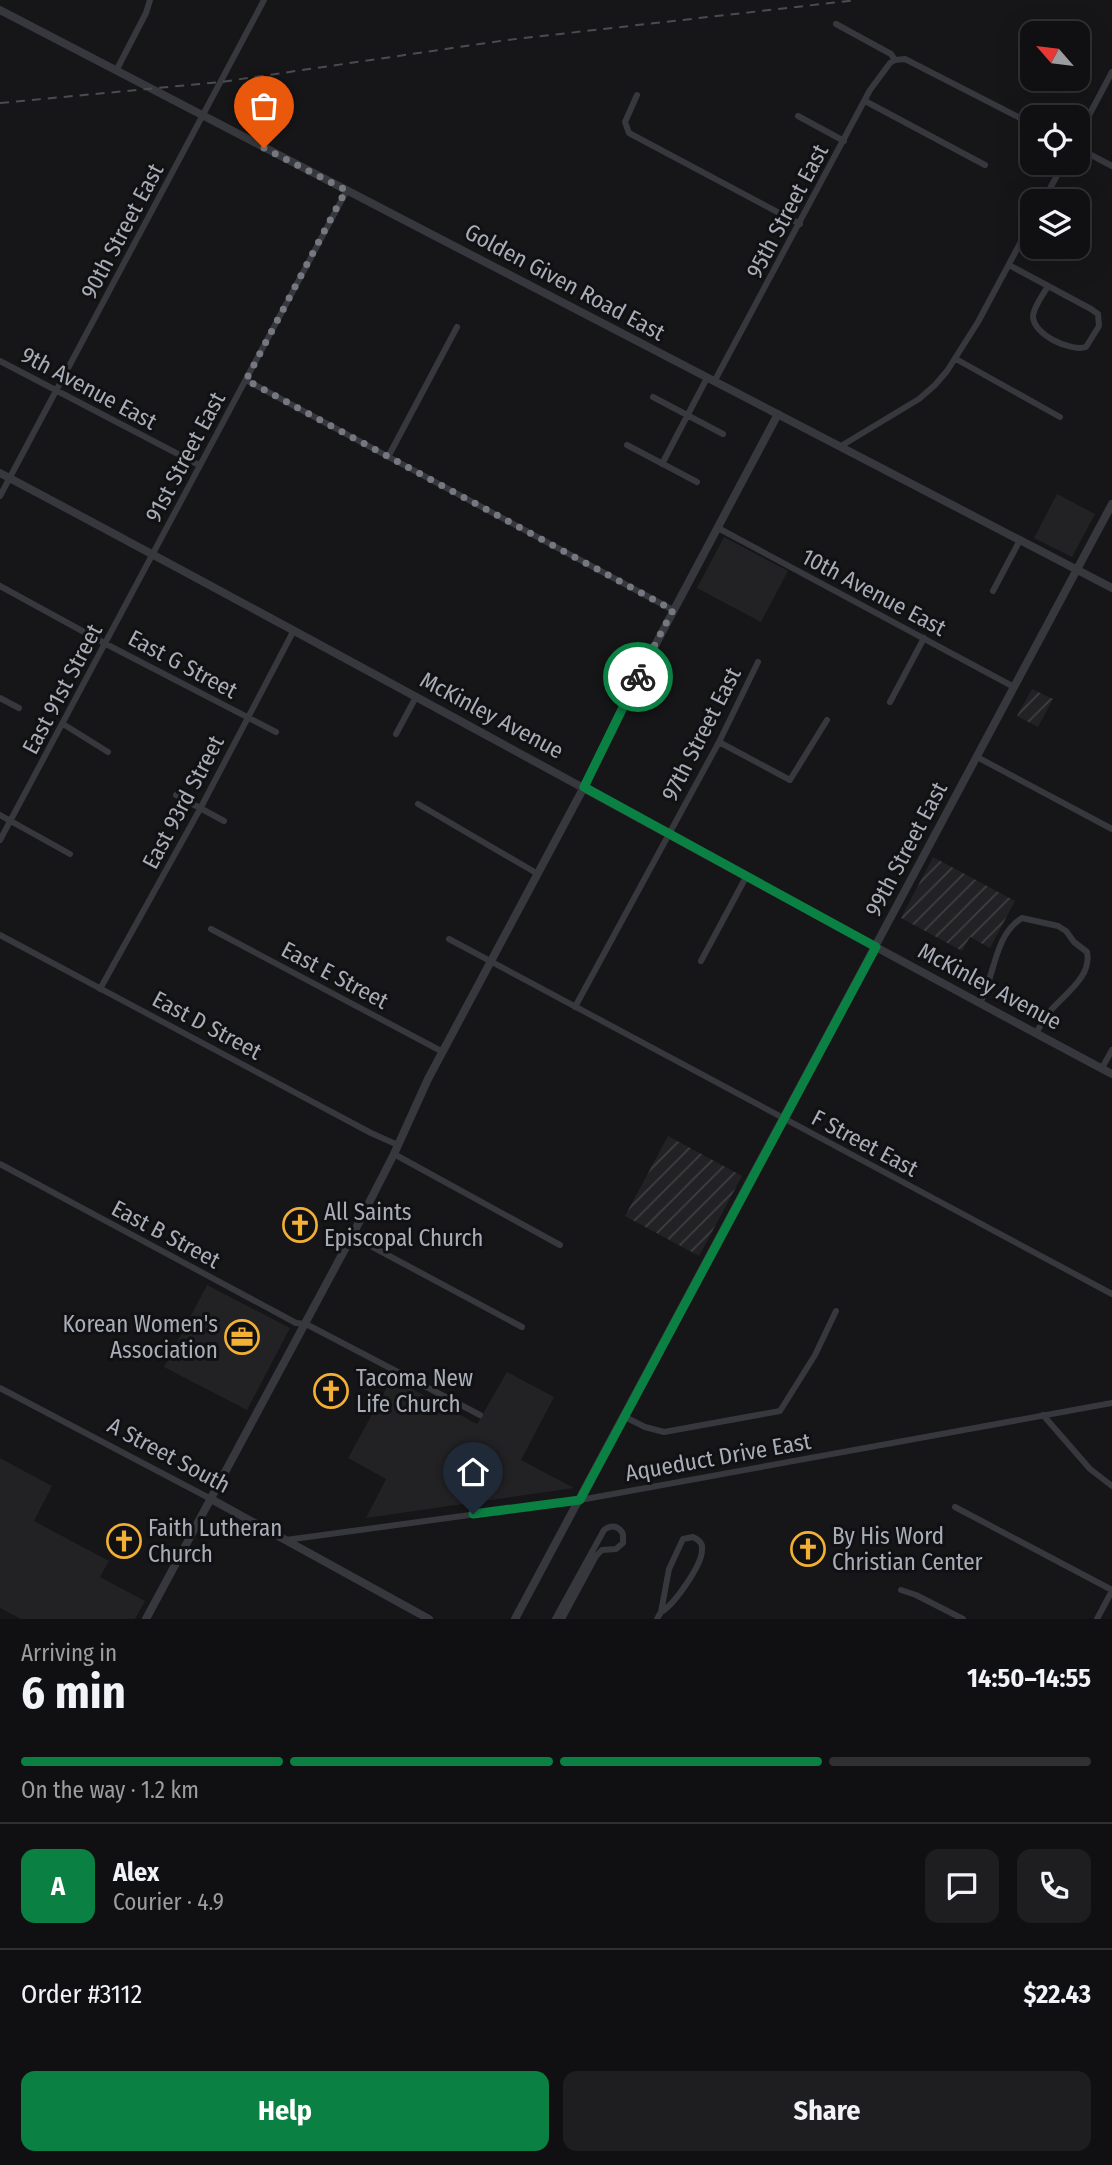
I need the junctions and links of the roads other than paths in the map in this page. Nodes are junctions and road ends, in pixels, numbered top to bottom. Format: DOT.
graph roads {
  1 [pos="150,0"];
  2 [pos="264,0"];
  3 [pos="0,10"];
  4 [pos="836,24"];
  5 [pos="895,60"];
  6 [pos="116,71"];
  7 [pos="1112,72"];
  8 [pos="637,95"];
  9 [pos="865,100"];
  10 [pos="1090,113"];
  11 [pos="798,116"];
  12 [pos="204,117"];
  13 [pos="1020,118"];
  14 [pos="844,141"];
  15 [pos="1090,154"];
  16 [pos="985,165"];
  17 [pos="1112,166"];
  18 [pos="346,190"];
  19 [pos="800,224"];
  20 [pos="1020,244"];
  21 [pos="1009,265"];
  22 [pos="1048,286"];
  23 [pos="457,327"];
  24 [pos="956,359"];
  25 [pos="0,361"];
  26 [pos="246,380"];
  27 [pos="711,380"];
  28 [pos="56,391"];
  29 [pos="653,397"];
  30 [pos="778,414"];
  31 [pos="688,415"];
  32 [pos="1059,417"];
  33 [pos="723,434"];
  34 [pos="626,445"];
  35 [pos="841,446"];
  36 [pos="388,457"];
  37 [pos="662,464"];
  38 [pos="199,465"];
  39 [pos="0,472"];
  40 [pos="10,478"];
  41 [pos="697,482"];
  42 [pos="0,496"];
  43 [pos="1112,504"];
  44 [pos="718,528"];
  45 [pos="1020,540"];
  46 [pos="153,554"];
  47 [pos="1077,569"];
  48 [pos="0,586"];
  49 [pos="1112,587"];
  50 [pos="993,591"];
  51 [pos="673,610"];
  52 [pos="294,630"];
  53 [pos="924,638"];
  54 [pos="106,644"];
  55 [pos="758,662"];
  56 [pos="1014,687"];
  57 [pos="416,697"];
  58 [pos="0,698"];
  59 [pos="890,702"];
  60 [pos="19,708"];
  61 [pos="248,719"];
  62 [pos="827,720"];
  63 [pos="63,724"];
  64 [pos="276,732"];
  65 [pos="397,734"];
  66 [pos="719,742"];
  67 [pos="108,751"];
  68 [pos="976,757"];
  69 [pos="584,787"];
  70 [pos="176,794"];
  71 [pos="418,804"];
  72 [pos="200,809"];
  73 [pos="0,815"];
  74 [pos="10,821"];
  75 [pos="224,821"];
  76 [pos="1112,828"];
  77 [pos="668,834"];
  78 [pos="0,840"];
  79 [pos="70,854"];
  80 [pos="538,874"];
  81 [pos="746,877"];
  82 [pos="211,929"];
  83 [pos="0,935"];
  84 [pos="449,939"];
  85 [pos="876,947"];
  86 [pos="491,961"];
  87 [pos="701,961"];
  88 [pos="100,989"];
  89 [pos="980,1003"];
  90 [pos="575,1007"];
  91 [pos="1036,1033"];
  92 [pos="1112,1050"];
  93 [pos="443,1052"];
  94 [pos="1102,1068"];
  95 [pos="1112,1074"];
  96 [pos="783,1119"];
  97 [pos="398,1145"];
  98 [pos="394,1154"];
  99 [pos="0,1164"];
  100 [pos="352,1236"];
  101 [pos="560,1245"];
  102 [pos="1112,1294"];
  103 [pos="836,1311"];
  104 [pos="306,1324"];
  105 [pos="522,1327"];
  106 [pos="0,1388"];
  107 [pos="1112,1403"];
  108 [pos="480,1415"];
  109 [pos="1043,1415"];
  110 [pos="625,1417"];
  111 [pos="1112,1486"];
  112 [pos="211,1499"];
  113 [pos="580,1500"];
  114 [pos="955,1507"];
  115 [pos="286,1540"];
  116 [pos="901,1590"];
  117 [pos="1112,1591"];
  118 [pos="661,1612"];
  119 [pos="146,1619"];
  120 [pos="429,1619"];
  121 [pos="515,1619"];
  122 [pos="555,1619"];
  123 [pos="562,1619"];
  124 [pos="657,1619"];
  125 [pos="963,1619"];
  126 [pos="1097,1619"];
  1 -- 6 [label="street"];
  2 -- 12 [label="street, 90th Street East"];
  3 -- 6 [label="street, Golden Given Road East"];
  4 -- 5 [label="street"];
  5 -- 9 [label="street, 95th Street East"];
  5 -- 13 [label="street"];
  6 -- 12 [label="street, Golden Given Road East"];
  7 -- 10 [label="street"];
  8 -- 19 [label="street"];
  9 -- 14 [label="street, 95th Street East"];
  9 -- 16 [label="street"];
  11 -- 14 [label="street"];
  12 -- 18 [label="street, Golden Given Road East"];
  12 -- 28 [label="street, 90th Street East"];
  14 -- 19 [label="street, 95th Street East"];
  15 -- 17 [label="street"];
  18 -- 26 [label="street, 91st Street East"];
  18 -- 27 [label="street, Golden Given Road East"];
  19 -- 27 [label="street, 95th Street East"];
  20 -- 21 [label="street"];
  21 -- 22 [label="street"];
  21 -- 24 [label="street"];
  22 -- 22 [label="street"];
  23 -- 36 [label="street"];
  24 -- 32 [label="street"];
  24 -- 35 [label="street"];
  25 -- 28 [label="street, 9th Avenue East"];
  26 -- 36 [label="street"];
  26 -- 38 [label="street, 91st Street East"];
  27 -- 30 [label="street, Golden Given Road East"];
  27 -- 31 [label="street, 95th Street East"];
  28 -- 38 [label="street, 9th Avenue East"];
  28 -- 40 [label="street, 90th Street East"];
  29 -- 31 [label="street"];
  30 -- 35 [label="street, Golden Given Road East"];
  30 -- 44 [label="street"];
  31 -- 33 [label="street"];
  31 -- 37 [label="street, 95th Street East"];
  34 -- 37 [label="street"];
  35 -- 45 [label="street, Golden Given Road East"];
  36 -- 51 [label="street"];
  37 -- 41 [label="street"];
  38 -- 46 [label="street, 91st Street East"];
  39 -- 40 [label="street, McKinley Avenue"];
  40 -- 42 [label="street, 90th Street East"];
  40 -- 46 [label="street, McKinley Avenue"];
  43 -- 47 [label="street, 99th Street East"];
  44 -- 51 [label="street"];
  44 -- 53 [label="street, 10th Avenue East"];
  45 -- 47 [label="street, Golden Given Road East"];
  45 -- 50 [label="street"];
  46 -- 52 [label="street, McKinley Avenue"];
  46 -- 54 [label="street, East 91st Street"];
  47 -- 49 [label="street, Golden Given Road East"];
  47 -- 56 [label="street, 99th Street East"];
  48 -- 54 [label="street, East G Street"];
  51 -- 69 [label="street"];
  52 -- 57 [label="street, McKinley Avenue"];
  52 -- 61 [label="street, East 93rd Street"];
  53 -- 56 [label="street, 10th Avenue East"];
  53 -- 59 [label="street"];
  54 -- 61 [label="street, East G Street"];
  54 -- 63 [label="street, East 91st Street"];
  55 -- 66 [label="street, 97th Street East"];
  56 -- 68 [label="street, 99th Street East"];
  57 -- 65 [label="street"];
  57 -- 69 [label="street, McKinley Avenue"];
  58 -- 60 [label="street"];
  61 -- 64 [label="street, East G Street"];
  61 -- 72 [label="street, East 93rd Street"];
  62 -- 66 [label="street"];
  63 -- 67 [label="street"];
  63 -- 74 [label="street, East 91st Street"];
  66 -- 77 [label="street, 97th Street East"];
  68 -- 76 [label="street"];
  68 -- 85 [label="street, 99th Street East"];
  69 -- 77 [label="street, McKinley Avenue"];
  69 -- 80 [label="street"];
  70 -- 72 [label="street"];
  71 -- 80 [label="street"];
  72 -- 75 [label="street"];
  72 -- 88 [label="street, East 93rd Street"];
  73 -- 74 [label="street"];
  74 -- 78 [label="street, East 91st Street"];
  74 -- 79 [label="street"];
  77 -- 81 [label="street, McKinley Avenue"];
  77 -- 90 [label="street, 97th Street East"];
  80 -- 86 [label="street"];
  81 -- 85 [label="street, McKinley Avenue"];
  81 -- 87 [label="street"];
  82 -- 93 [label="street, East E Street"];
  83 -- 88 [label="street, East D Street"];
  84 -- 86 [label="street, F Street East"];
  85 -- 89 [label="street, McKinley Avenue"];
  85 -- 96 [label="street, 99th Street East"];
  86 -- 90 [label="street, F Street East"];
  86 -- 93 [label="street"];
  88 -- 97 [label="street, East D Street"];
  89 -- 91 [label="street, McKinley Avenue"];
  89 -- 91 [label="street"];
  90 -- 96 [label="street, F Street East"];
  91 -- 94 [label="street, McKinley Avenue"];
  92 -- 94 [label="street"];
  93 -- 97 [label="street"];
  94 -- 95 [label="street, McKinley Avenue"];
  96 -- 102 [label="street, F Street East"];
  96 -- 110 [label="street, 99th Street East"];
  97 -- 98 [label="street"];
  98 -- 100 [label="street"];
  98 -- 101 [label="street"];
  99 -- 104 [label="street, East B Street"];
  100 -- 104 [label="street"];
  100 -- 105 [label="street"];
  103 -- 110 [label="street"];
  104 -- 108 [label="street, East B Street"];
  104 -- 112 [label="street"];
  106 -- 112 [label="street, A Street South"];
  107 -- 109 [label="street, Aqueduct Drive East"];
  109 -- 111 [label="street"];
  109 -- 113 [label="street, Aqueduct Drive East"];
  110 -- 113 [label="street, 99th Street East"];
  112 -- 115 [label="street, A Street South"];
  112 -- 119 [label="street"];
  113 -- 115 [label="street, Aqueduct Drive East"];
  113 -- 121 [label="street, 99th Street East"];
  114 -- 117 [label="street"];
  115 -- 120 [label="street, A Street South"];
  116 -- 125 [label="street"];
  117 -- 126 [label="street"];
  118 -- 118 [label="street"];
  118 -- 124 [label="street"];
  122 -- 123 [label="street"];
}
